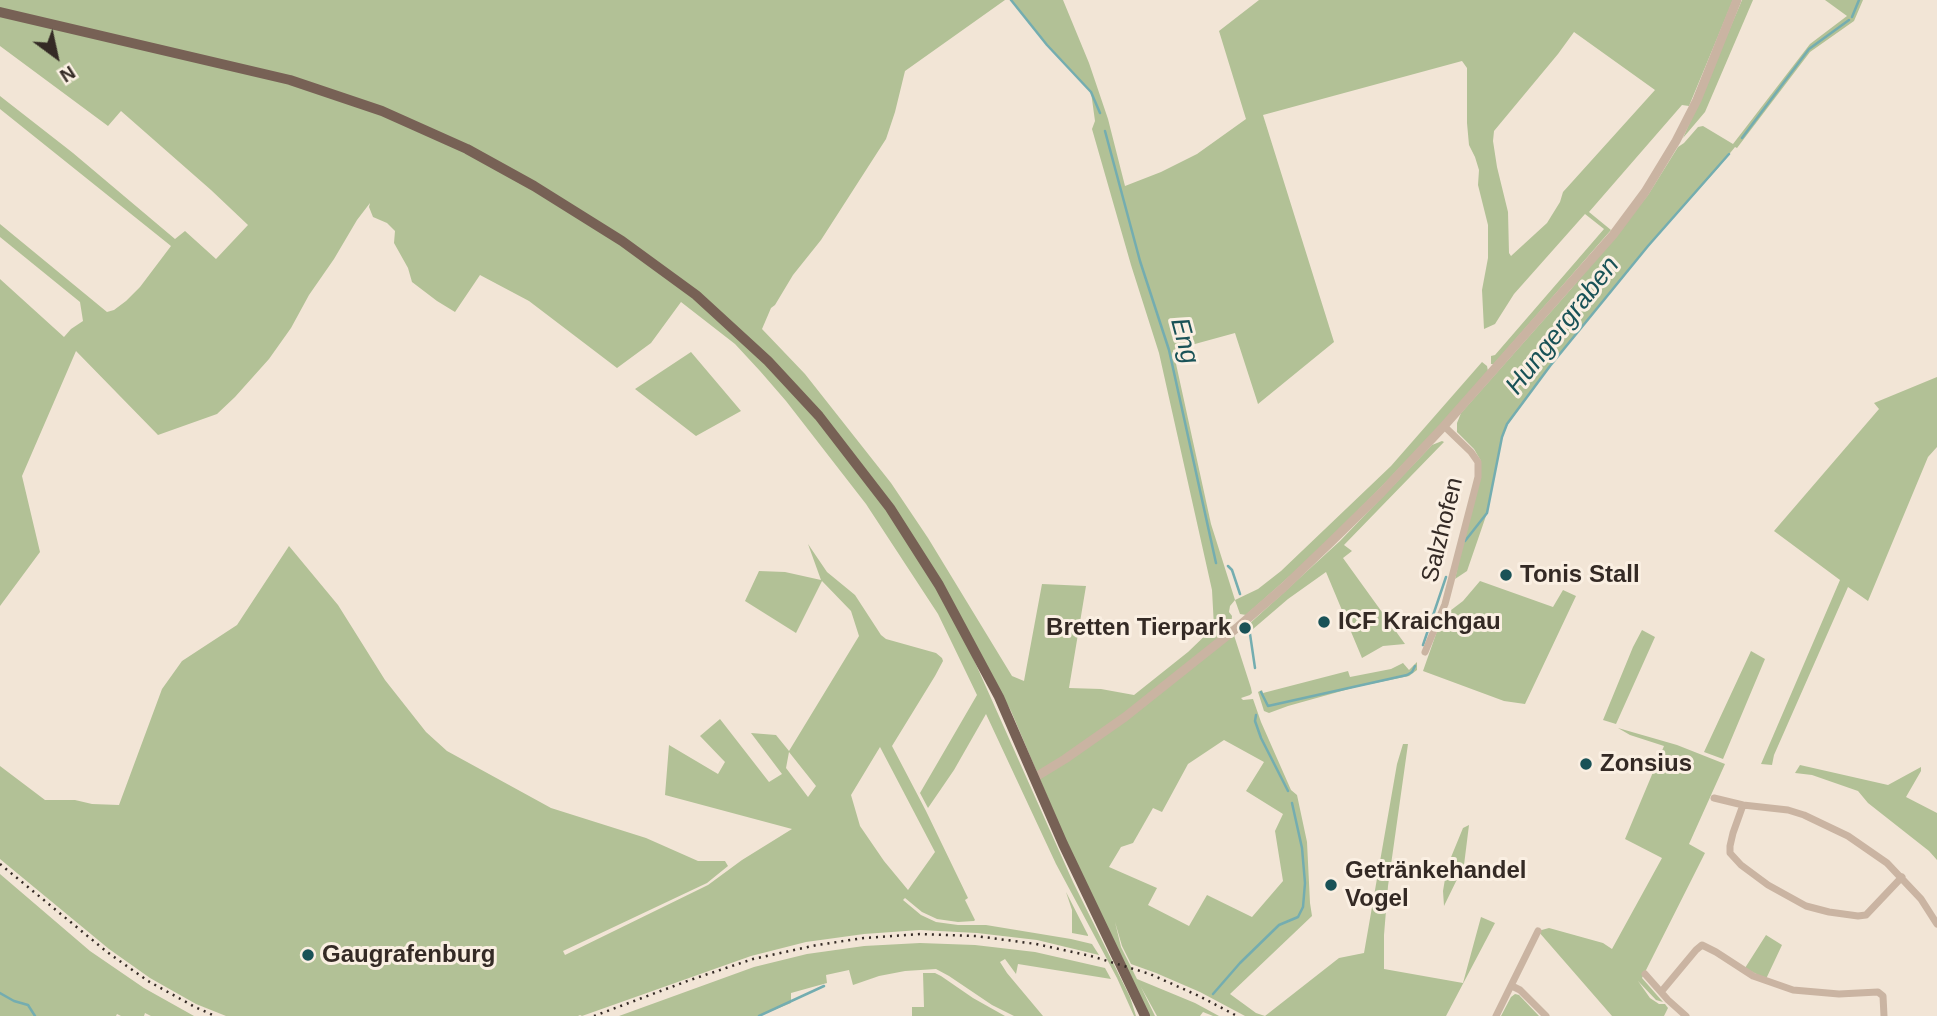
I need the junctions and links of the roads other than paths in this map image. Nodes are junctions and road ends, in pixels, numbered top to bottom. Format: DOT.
graph roads {
  1 [pos="1737,0"];
  2 [pos="0,12"];
  3 [pos="1444,426"];
  4 [pos="1425,652"];
  5 [pos="1034,778"];
  6 [pos="1714,798"];
  7 [pos="1744,805"];
  8 [pos="1902,877"];
  9 [pos="1937,924"];
  10 [pos="1538,931"];
  11 [pos="1645,974"];
  12 [pos="1512,986"];
  13 [pos="1661,992"];
  14 [pos="1143,1013"];
  15 [pos="1496,1016"];
  16 [pos="1546,1016"];
  17 [pos="1686,1016"];
  18 [pos="1884,1016"];
  1 -- 3 [label="street"];
  2 -- 5 [label="main road"];
  3 -- 4 [label="street, Salzhofen"];
  3 -- 5 [label="street"];
  5 -- 14 [label="main road"];
  6 -- 7 [label="street"];
  7 -- 8 [label="street"];
  7 -- 8 [label="street"];
  8 -- 9 [label="street"];
  10 -- 12 [label="street"];
  11 -- 13 [label="street"];
  12 -- 15 [label="street"];
  12 -- 16 [label="street"];
  13 -- 17 [label="street"];
  13 -- 18 [label="street"];
}
